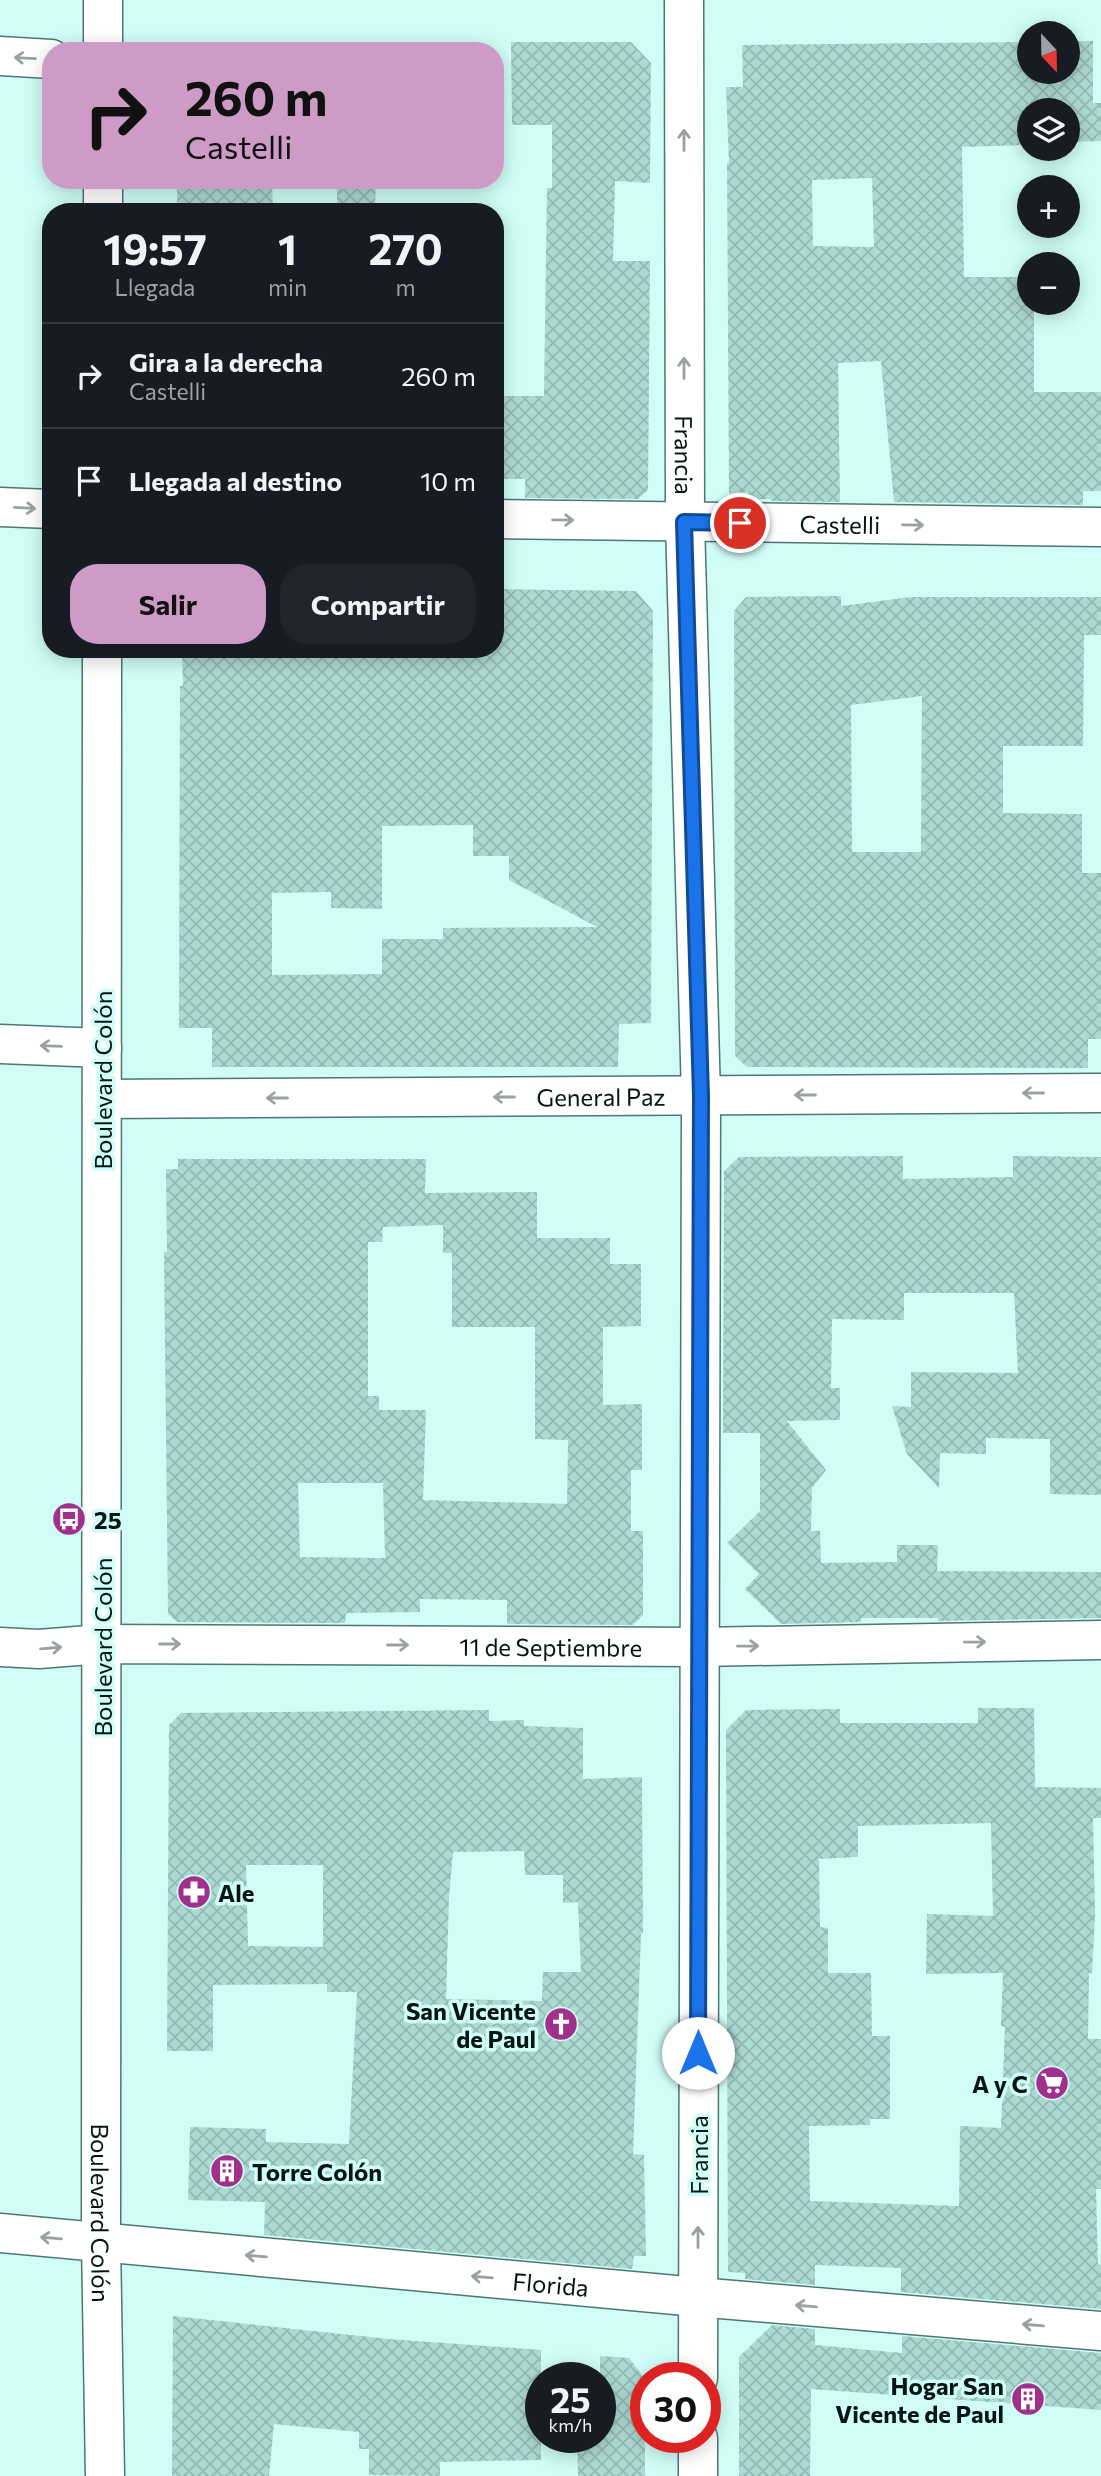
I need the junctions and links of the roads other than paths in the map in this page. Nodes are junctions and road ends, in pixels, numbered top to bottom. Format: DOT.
graph roads {
  1 [pos="103,0"];
  2 [pos="684,0"];
  3 [pos="103,42"];
  4 [pos="0,57"];
  5 [pos="42,59"];
  6 [pos="0,507"];
  7 [pos="42,509"];
  8 [pos="504,519"];
  9 [pos="684,522"];
  10 [pos="1101,527"];
  11 [pos="102,658"];
  12 [pos="0,1044"];
  13 [pos="102,1048"];
  14 [pos="1101,1093"];
  15 [pos="701,1096"];
  16 [pos="102,1099"];
  17 [pos="1101,1640"];
  18 [pos="102,1644"];
  19 [pos="0,1647"];
  20 [pos="699,1647"];
  21 [pos="0,2233"];
  22 [pos="101,2242"];
  23 [pos="697,2297"];
  24 [pos="1101,2331"];
  25 [pos="698,2362"];
  26 [pos="698,2453"];
  27 [pos="105,2476"];
  28 [pos="698,2476"];
  1 -- 3 [label="street"];
  9 -- 2 [label="street, Francia, one-way"];
  5 -- 4 [label="street, one-way"];
  6 -- 7 [label="street, one-way"];
  8 -- 9 [label="street, Castelli, one-way"];
  9 -- 10 [label="street, Castelli, one-way"];
  9 -- 15 [label="street, Francia"];
  11 -- 13 [label="street, Boulevard Colón"];
  13 -- 12 [label="street, one-way"];
  13 -- 16 [label="street, Boulevard Colón"];
  14 -- 15 [label="street, General Paz, one-way"];
  15 -- 16 [label="street, General Paz, one-way"];
  15 -- 20 [label="street, Francia"];
  16 -- 18 [label="street, Boulevard Colón"];
  20 -- 17 [label="street, 11 de Septiembre, one-way"];
  19 -- 18 [label="street, 11 de Septiembre, one-way"];
  18 -- 20 [label="street, 11 de Septiembre, one-way"];
  18 -- 22 [label="street, Boulevard Colón"];
  23 -- 20 [label="street, Francia, one-way"];
  22 -- 21 [label="street, Florida, one-way"];
  23 -- 22 [label="street, Florida, one-way"];
  22 -- 27 [label="street, Boulevard Colón"];
  24 -- 23 [label="street, Florida, one-way"];
  23 -- 25 [label="street, Francia"];
  26 -- 28 [label="street"];
}
